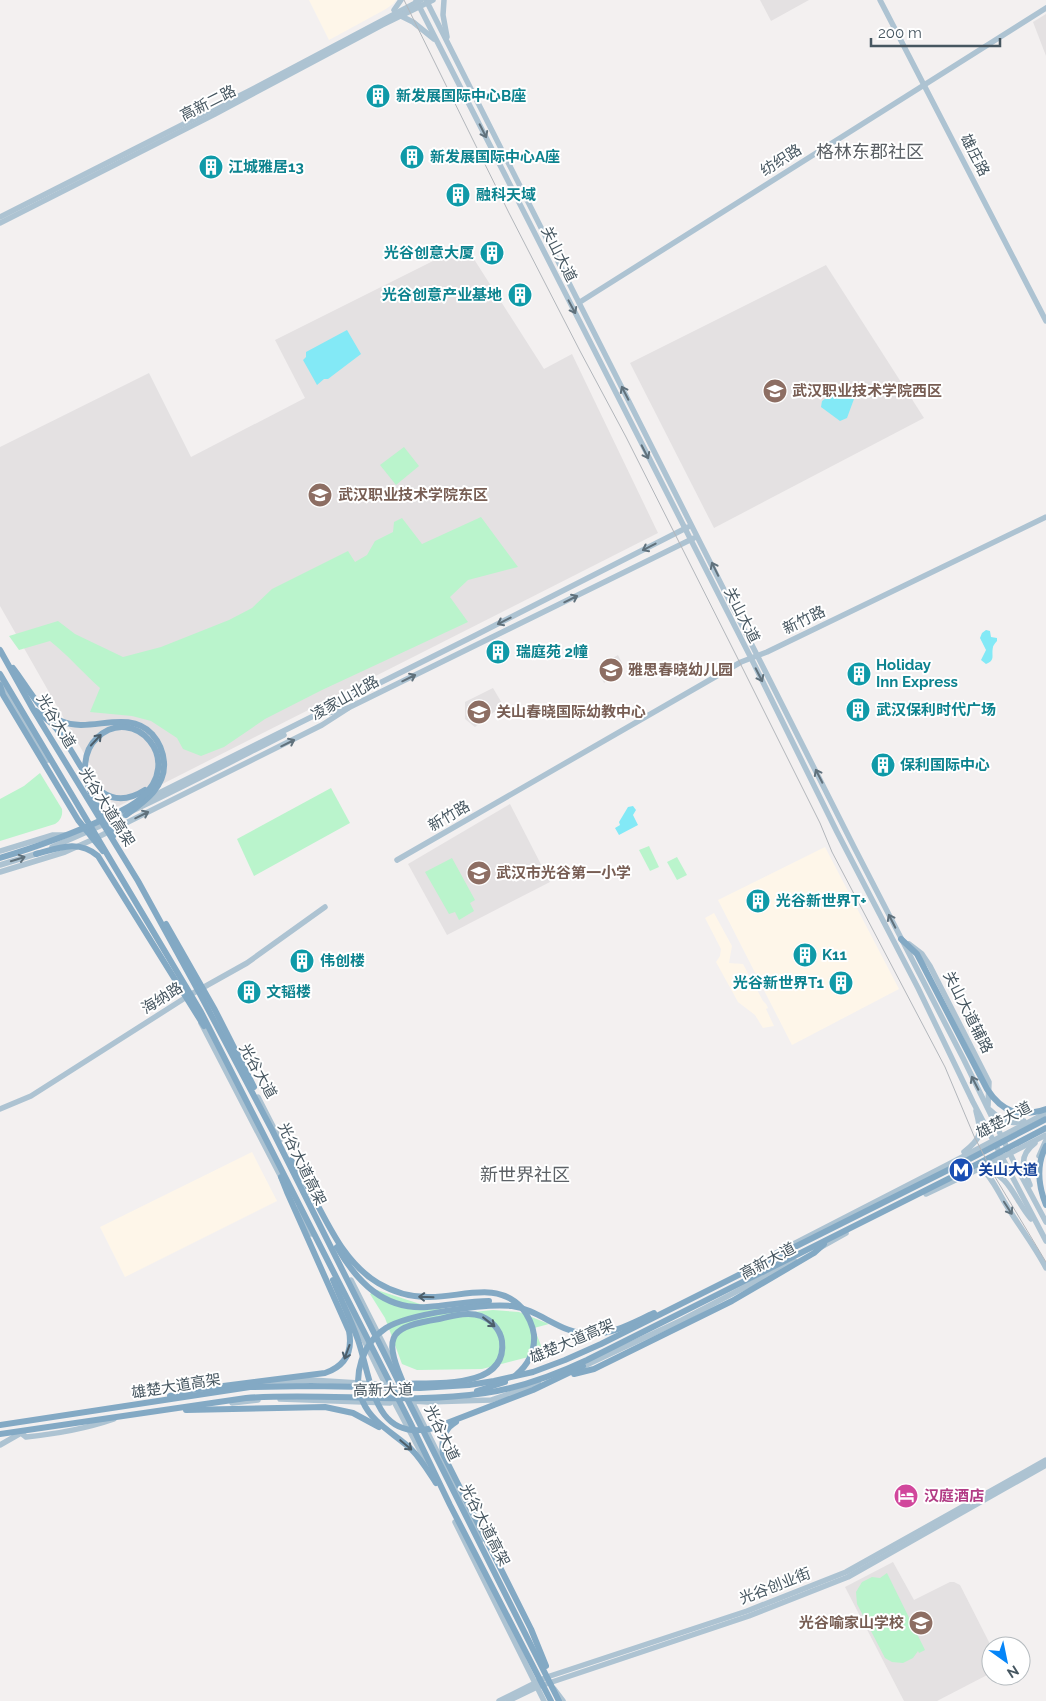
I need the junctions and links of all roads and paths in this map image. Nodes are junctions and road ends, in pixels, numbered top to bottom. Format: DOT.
graph roads {
  1 [pos="401,0"];
  2 [pos="444,0"];
  3 [pos="880,0"];
  4 [pos="429,1"];
  5 [pos="418,2"];
  6 [pos="1046,8"];
  7 [pos="401,16"];
  8 [pos="386,18"];
  9 [pos="436,41"];
  10 [pos="448,44"];
  11 [pos="925,84"];
  12 [pos="0,217"];
  13 [pos="0,222"];
  14 [pos="580,302"];
  15 [pos="1046,321"];
  16 [pos="1046,517"];
  17 [pos="692,524"];
  18 [pos="685,528"];
  19 [pos="698,536"];
  20 [pos="691,540"];
  21 [pos="1,651"];
  22 [pos="758,655"];
  23 [pos="751,658"];
  24 [pos="0,674"];
  25 [pos="0,680"];
  26 [pos="0,685"];
  27 [pos="350,707"];
  28 [pos="35,710"];
  29 [pos="152,785"];
  30 [pos="126,815"];
  31 [pos="100,822"];
  32 [pos="88,828"];
  33 [pos="107,832"];
  34 [pos="94,840"];
  35 [pos="119,848"];
  36 [pos="0,851"];
  37 [pos="36,854"];
  38 [pos="0,858"];
  39 [pos="397,860"];
  40 [pos="0,865"];
  41 [pos="115,866"];
  42 [pos="0,872"];
  43 [pos="138,881"];
  44 [pos="325,907"];
  45 [pos="901,939"];
  46 [pos="200,989"];
  47 [pos="188,996"];
  48 [pos="214,1039"];
  49 [pos="259,1099"];
  50 [pos="973,1102"];
  51 [pos="988,1108"];
  52 [pos="0,1110"];
  53 [pos="1046,1111"];
  54 [pos="1033,1118"];
  55 [pos="1046,1119"];
  56 [pos="1046,1128"];
  57 [pos="272,1130"];
  58 [pos="1002,1136"];
  59 [pos="1045,1137"];
  60 [pos="994,1140"];
  61 [pos="1046,1146"];
  62 [pos="974,1150"];
  63 [pos="1010,1153"];
  64 [pos="1002,1157"];
  65 [pos="276,1162"];
  66 [pos="949,1164"];
  67 [pos="983,1167"];
  68 [pos="1046,1191"];
  69 [pos="1046,1204"];
  70 [pos="1037,1206"];
  71 [pos="1046,1222"];
  72 [pos="1040,1230"];
  73 [pos="315,1235"];
  74 [pos="833,1237"];
  75 [pos="1046,1241"];
  76 [pos="1046,1268"];
  77 [pos="719,1285"];
  78 [pos="528,1310"];
  79 [pos="655,1327"];
  80 [pos="557,1378"];
  81 [pos="386,1385"];
  82 [pos="405,1385"];
  83 [pos="326,1387"];
  84 [pos="448,1397"];
  85 [pos="393,1400"];
  86 [pos="412,1401"];
  87 [pos="133,1405"];
  88 [pos="468,1415"];
  89 [pos="120,1416"];
  90 [pos="0,1424"];
  91 [pos="21,1433"];
  92 [pos="424,1433"];
  93 [pos="392,1434"];
  94 [pos="0,1435"];
  95 [pos="0,1445"];
  96 [pos="1046,1460"];
  97 [pos="1046,1465"];
  98 [pos="450,1505"];
  99 [pos="548,1680"];
  100 [pos="536,1685"];
  101 [pos="559,1699"];
  102 [pos="499,1701"];
  103 [pos="508,1701"];
  104 [pos="544,1701"];
  105 [pos="551,1701"];
  1 -- 8 [label="main road"];
  2 -- 10 [label="main road"];
  3 -- 11 [label="main road, 雄庄路"];
  4 -- 5 [label="main road, 高新二路"];
  4 -- 10 [label="main road, 关山大道"];
  5 -- 7 [label="main road, 高新二路"];
  5 -- 8 [label="main road, 高新二路"];
  5 -- 9 [label="main road, 关山大道"];
  6 -- 11 [label="main road, 纺织路"];
  7 -- 9 [label="main road"];
  7 -- 13 [label="main road, 高新二路"];
  8 -- 12 [label="main road, 高新二路"];
  9 -- 18 [label="main road, 关山大道, one-way"];
  10 -- 14 [label="main road, 关山大道"];
  11 -- 14 [label="main road, 纺织路"];
  11 -- 15 [label="main road, 雄庄路"];
  17 -- 14 [label="main road, 关山大道, one-way"];
  16 -- 22 [label="main road, 新竹路"];
  17 -- 18 [label="main road"];
  17 -- 19 [label="main road, 关山大道"];
  18 -- 20 [label="main road, 关山大道"];
  18 -- 31 [label="main road, one-way"];
  19 -- 20 [label="main road, 凌家山北路"];
  22 -- 19 [label="main road, 关山大道, one-way"];
  20 -- 23 [label="main road, 关山大道"];
  27 -- 20 [label="main road, 凌家山北路, one-way"];
  21 -- 28 [label="main road, 光谷大道"];
  21 -- 30 [label="highway"];
  21 -- 35 [label="highway, 光谷大道高架"];
  22 -- 23 [label="main road, 新竹路"];
  45 -- 22 [label="main road, 关山大道, one-way"];
  23 -- 39 [label="main road, 新竹路"];
  23 -- 50 [label="main road, 关山大道, one-way"];
  24 -- 41 [label="highway, 光谷大道高架"];
  25 -- 32 [label="main road, 光谷大道"];
  26 -- 41 [label="highway"];
  27 -- 30 [label="main road"];
  33 -- 27 [label="main road, 凌家山北路, one-way"];
  28 -- 29 [label="highway"];
  28 -- 31 [label="main road, 光谷大道"];
  35 -- 29 [label="highway, one-way"];
  29 -- 38 [label="highway"];
  30 -- 37 [label="main road"];
  31 -- 32 [label="main road"];
  31 -- 33 [label="main road, 光谷大道"];
  32 -- 34 [label="main road, 光谷大道"];
  32 -- 36 [label="main road"];
  33 -- 34 [label="main road, 凌家山北路"];
  33 -- 46 [label="main road, 光谷大道"];
  34 -- 42 [label="main road, 凌家山北路"];
  34 -- 47 [label="main road, 光谷大道"];
  35 -- 43 [label="highway, 光谷大道高架"];
  40 -- 37 [label="main road, one-way"];
  37 -- 48 [label="highway"];
  41 -- 48 [label="highway, 光谷大道高架"];
  43 -- 49 [label="highway"];
  43 -- 57 [label="highway, 光谷大道高架"];
  44 -- 46 [label="main road, 海纳路"];
  51 -- 45 [label="main road, 关山大道, one-way"];
  45 -- 51 [label="main road, 关山大道辅路"];
  45 -- 53 [label="highway"];
  46 -- 47 [label="main road, 海纳路"];
  46 -- 49 [label="main road, 光谷大道"];
  47 -- 52 [label="main road, 海纳路"];
  47 -- 81 [label="main road, 光谷大道"];
  48 -- 65 [label="highway, 光谷大道高架"];
  49 -- 82 [label="main road, 光谷大道"];
  50 -- 60 [label="main road, 关山大道"];
  50 -- 66 [label="main road"];
  51 -- 54 [label="main road"];
  51 -- 58 [label="main road, 关山大道"];
  53 -- 54 [label="main road, 雄楚大道"];
  54 -- 58 [label="main road, 雄楚大道"];
  55 -- 77 [label="highway, 雄楚大道高架"];
  56 -- 74 [label="highway, 雄楚大道高架"];
  57 -- 78 [label="highway"];
  84 -- 57 [label="highway, one-way"];
  57 -- 92 [label="highway, 光谷大道高架"];
  58 -- 60 [label="main road, 雄楚大道"];
  58 -- 63 [label="main road, 关山大道"];
  59 -- 63 [label="main road"];
  59 -- 68 [label="main road"];
  59 -- 70 [label="main road"];
  60 -- 62 [label="main road, 雄楚大道"];
  60 -- 64 [label="main road, 关山大道"];
  61 -- 69 [label="highway"];
  62 -- 66 [label="main road, 高新大道"];
  63 -- 64 [label="main road"];
  63 -- 70 [label="main road, 关山大道"];
  64 -- 67 [label="main road"];
  64 -- 72 [label="main road, 关山大道"];
  65 -- 73 [label="highway, 光谷大道高架"];
  65 -- 87 [label="highway, one-way"];
  66 -- 82 [label="main road, 高新大道"];
  67 -- 72 [label="main road"];
  67 -- 76 [label="main road, one-way"];
  67 -- 80 [label="main road, 高新大道"];
  69 -- 70 [label="main road"];
  70 -- 71 [label="main road, 关山大道"];
  72 -- 75 [label="main road, 关山大道"];
  73 -- 88 [label="highway"];
  73 -- 98 [label="highway, 光谷大道高架"];
  74 -- 79 [label="highway, 雄楚大道高架"];
  74 -- 80 [label="highway"];
  77 -- 78 [label="highway"];
  77 -- 83 [label="highway, 雄楚大道高架"];
  78 -- 93 [label="highway"];
  79 -- 84 [label="highway, 雄楚大道高架"];
  79 -- 88 [label="highway"];
  80 -- 86 [label="main road, 高新大道"];
  81 -- 82 [label="main road, 高新大道"];
  81 -- 85 [label="main road, 光谷大道"];
  81 -- 90 [label="main road, 高新大道"];
  82 -- 86 [label="main road, 光谷大道"];
  83 -- 87 [label="highway, 雄楚大道高架"];
  92 -- 83 [label="highway, one-way"];
  84 -- 89 [label="highway, 雄楚大道高架"];
  85 -- 86 [label="main road, 高新大道"];
  85 -- 89 [label="main road, 高新大道"];
  85 -- 100 [label="main road, 光谷大道"];
  86 -- 99 [label="main road, 光谷大道"];
  87 -- 90 [label="highway, 雄楚大道高架"];
  88 -- 101 [label="highway"];
  89 -- 91 [label="main road, 高新大道"];
  89 -- 93 [label="highway"];
  89 -- 94 [label="highway, 雄楚大道高架"];
  91 -- 94 [label="main road, 高新大道"];
  91 -- 95 [label="main road"];
  92 -- 101 [label="highway, 光谷大道高架"];
  93 -- 98 [label="highway, one-way"];
  96 -- 99 [label="main road, 光谷创业街"];
  97 -- 99 [label="main road, 光谷创业街"];
  98 -- 105 [label="highway, 光谷大道高架"];
  99 -- 100 [label="main road, 光谷创业街"];
  99 -- 101 [label="main road, 光谷大道"];
  100 -- 102 [label="main road, 光谷创业街"];
  100 -- 103 [label="main road, 光谷创业街"];
  100 -- 104 [label="main road, 光谷大道"];
}
